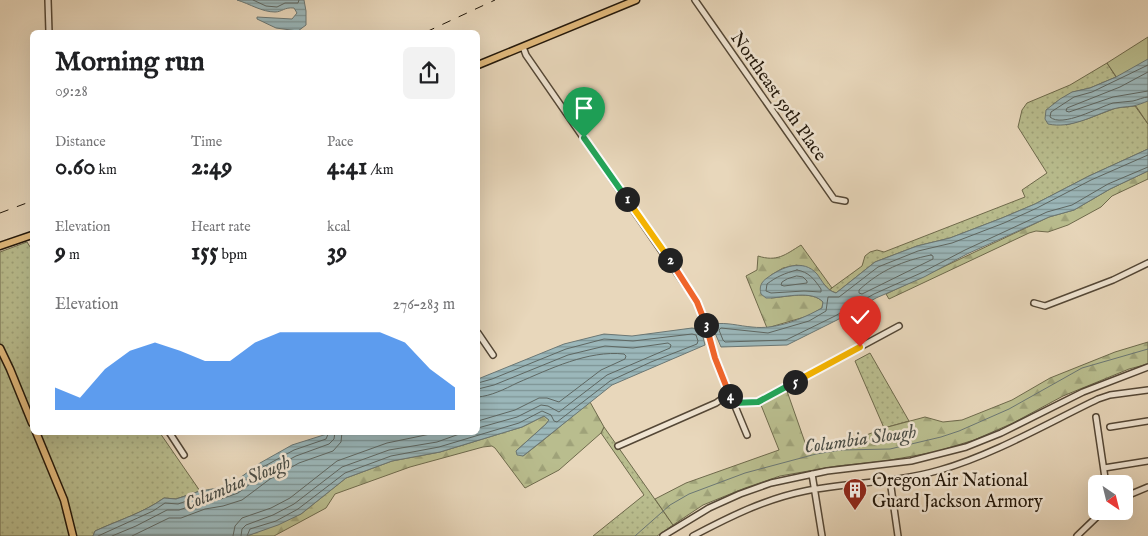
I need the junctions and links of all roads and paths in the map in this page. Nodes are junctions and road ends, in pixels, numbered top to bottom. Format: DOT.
graph roads {
  1 [pos="48,0"];
  2 [pos="633,0"];
  3 [pos="695,0"];
  4 [pos="49,30"];
  5 [pos="523,47"];
  6 [pos="480,65"];
  7 [pos="845,202"];
  8 [pos="30,236"];
  9 [pos="0,246"];
  10 [pos="1148,264"];
  11 [pos="1034,303"];
  12 [pos="900,326"];
  13 [pos="480,336"];
  14 [pos="0,348"];
  15 [pos="493,355"];
  16 [pos="1148,367"];
  17 [pos="1148,390"];
  18 [pos="730,393"];
  19 [pos="733,403"];
  20 [pos="1096,417"];
  21 [pos="30,418"];
  22 [pos="1148,421"];
  23 [pos="1110,427"];
  24 [pos="37,435"];
  25 [pos="170,435"];
  26 [pos="747,435"];
  27 [pos="618,446"];
  28 [pos="184,455"];
  29 [pos="1148,461"];
  30 [pos="1104,468"];
  31 [pos="812,474"];
  32 [pos="1106,475"];
  33 [pos="890,480"];
  34 [pos="1148,487"];
  35 [pos="815,489"];
  36 [pos="1133,493"];
  37 [pos="1093,520"];
  38 [pos="73,536"];
  39 [pos="663,536"];
  40 [pos="693,536"];
  41 [pos="822,536"];
  42 [pos="898,536"];
  43 [pos="1078,536"];
  1 -- 4 [label="street"];
  2 -- 5 [label="main road"];
  3 -- 7 [label="street, Northeast 59th Place"];
  5 -- 6 [label="main road"];
  5 -- 18 [label="street"];
  8 -- 9 [label="main road"];
  10 -- 11 [label="street"];
  12 -- 19 [label="street"];
  13 -- 15 [label="street"];
  14 -- 21 [label="main road"];
  16 -- 31 [label="street"];
  17 -- 33 [label="street"];
  18 -- 19 [label="street"];
  18 -- 27 [label="street"];
  19 -- 26 [label="street"];
  20 -- 30 [label="street"];
  22 -- 23 [label="street"];
  24 -- 38 [label="main road"];
  25 -- 28 [label="street"];
  29 -- 30 [label="street"];
  30 -- 32 [label="street"];
  31 -- 35 [label="street"];
  31 -- 39 [label="street"];
  33 -- 35 [label="street"];
  33 -- 42 [label="street"];
  34 -- 36 [label="street"];
  35 -- 40 [label="street"];
  35 -- 41 [label="street"];
  37 -- 43 [label="street"];
}
